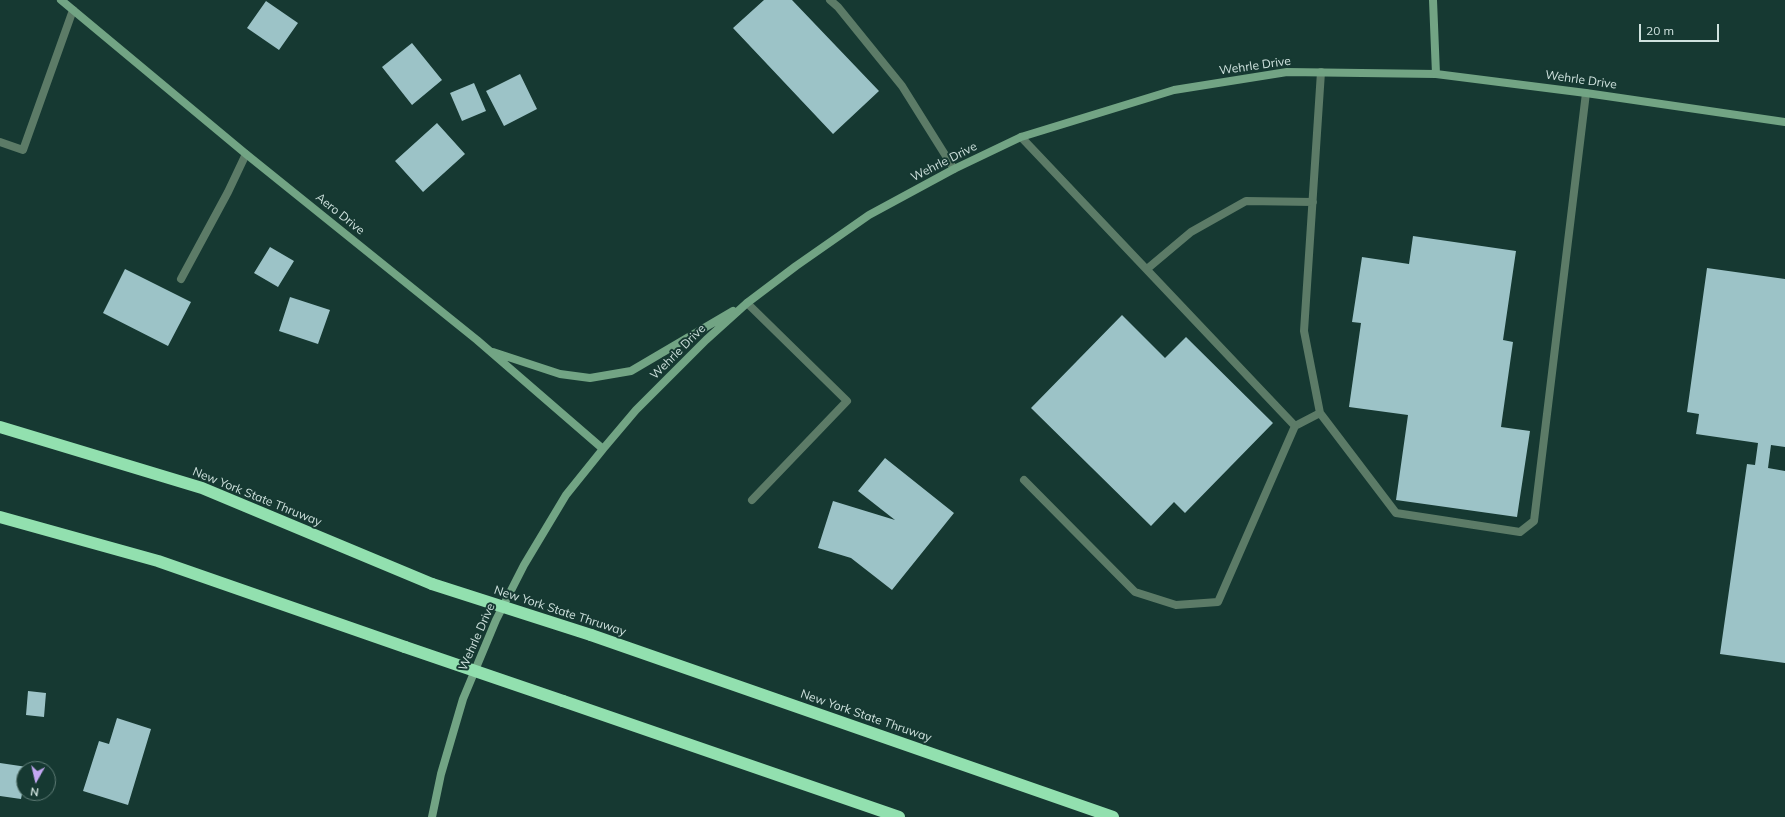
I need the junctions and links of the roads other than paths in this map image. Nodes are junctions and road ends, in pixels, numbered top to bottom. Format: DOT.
graph roads {
  1 [pos="61,0"];
  2 [pos="830,0"];
  3 [pos="1433,0"];
  4 [pos="73,10"];
  5 [pos="1321,72"];
  6 [pos="1436,74"];
  7 [pos="1586,93"];
  8 [pos="1785,122"];
  9 [pos="1021,137"];
  10 [pos="0,142"];
  11 [pos="246,154"];
  12 [pos="954,169"];
  13 [pos="1313,202"];
  14 [pos="1147,269"];
  15 [pos="181,279"];
  16 [pos="748,303"];
  17 [pos="488,350"];
  18 [pos="1320,413"];
  19 [pos="1295,426"];
  20 [pos="0,427"];
  21 [pos="603,449"];
  22 [pos="1024,480"];
  23 [pos="752,500"];
  24 [pos="0,517"];
  25 [pos="432,817"];
  26 [pos="899,817"];
  27 [pos="1113,817"];
  1 -- 4 [label="street, Aero Drive"];
  2 -- 12 [label="lane"];
  3 -- 6 [label="street"];
  4 -- 10 [label="lane"];
  4 -- 11 [label="street, Aero Drive"];
  5 -- 6 [label="street, Wehrle Drive"];
  5 -- 9 [label="street, Wehrle Drive"];
  5 -- 13 [label="lane"];
  6 -- 7 [label="street, Wehrle Drive"];
  7 -- 8 [label="street, Wehrle Drive"];
  7 -- 18 [label="lane"];
  9 -- 12 [label="street, Wehrle Drive"];
  9 -- 14 [label="lane"];
  11 -- 15 [label="lane"];
  11 -- 17 [label="street, Aero Drive"];
  12 -- 16 [label="street, Wehrle Drive"];
  13 -- 14 [label="lane"];
  13 -- 18 [label="lane"];
  14 -- 19 [label="lane"];
  16 -- 17 [label="street"];
  16 -- 21 [label="street, Wehrle Drive"];
  16 -- 23 [label="lane"];
  17 -- 21 [label="street, Aero Drive"];
  18 -- 19 [label="lane"];
  19 -- 22 [label="lane"];
  20 -- 27 [label="highway, New York State Thruway, bridge"];
  21 -- 25 [label="street, Wehrle Drive"];
  24 -- 26 [label="highway, bridge"];
}
